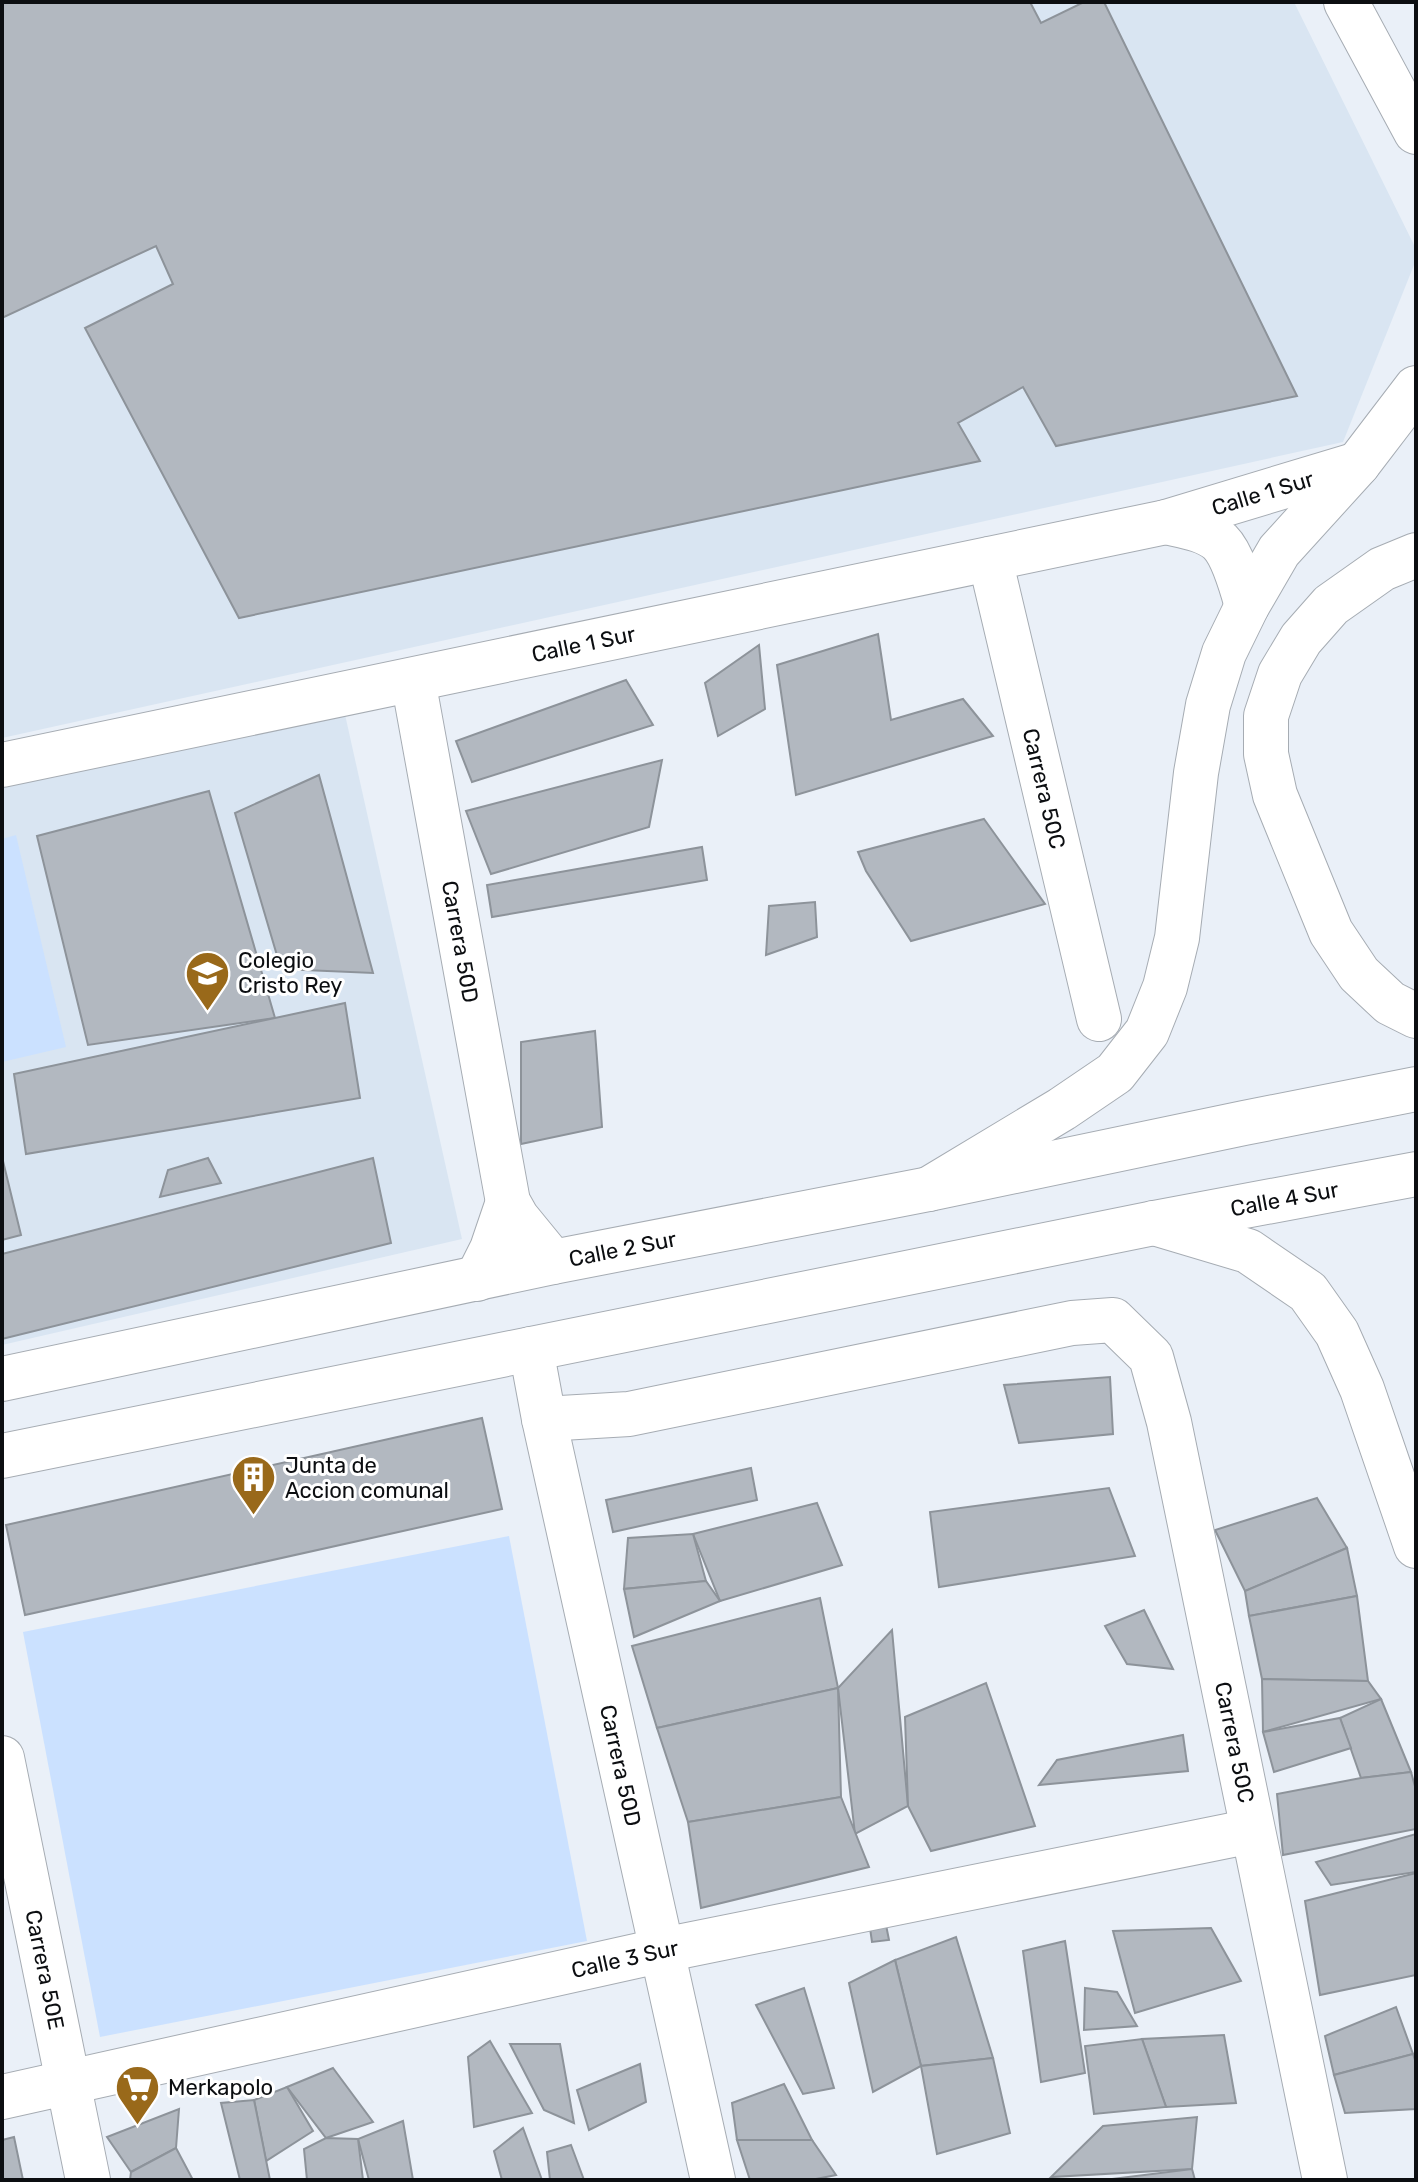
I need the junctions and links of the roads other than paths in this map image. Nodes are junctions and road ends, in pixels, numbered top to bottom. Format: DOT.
graph roads {
  1 [pos="1346,2"];
  2 [pos="1409,119"];
  3 [pos="1416,162"];
  4 [pos="1416,388"];
  5 [pos="1358,464"];
  6 [pos="1166,522"];
  7 [pos="1416,555"];
  8 [pos="990,559"];
  9 [pos="1247,606"];
  10 [pos="413,680"];
  11 [pos="2,765"];
  12 [pos="1416,1016"];
  13 [pos="1099,1019"];
  14 [pos="1416,1089"];
  15 [pos="1416,1174"];
  16 [pos="929,1189"];
  17 [pos="508,1202"];
  18 [pos="1174,1225"];
  19 [pos="553,1262"];
  20 [pos="477,1279"];
  21 [pos="531,1349"];
  22 [pos="2,1379"];
  23 [pos="544,1419"];
  24 [pos="2,1456"];
  25 [pos="1416,1546"];
  26 [pos="2,1758"];
  27 [pos="1252,1831"];
  28 [pos="663,1950"];
  29 [pos="68,2083"];
  30 [pos="2,2097"];
  31 [pos="88,2180"];
  32 [pos="713,2180"];
  33 [pos="1325,2180"];
  1 -- 2 [label="main road"];
  2 -- 3 [label="main road"];
  4 -- 5 [label="main road"];
  5 -- 6 [label="main road, Calle 1 Sur"];
  5 -- 9 [label="main road"];
  6 -- 8 [label="main road, Calle 1 Sur"];
  6 -- 9 [label="main road, Calle 1 Sur"];
  7 -- 12 [label="main road"];
  8 -- 10 [label="main road, Calle 1 Sur"];
  8 -- 13 [label="main road, Carrera 50C"];
  9 -- 16 [label="main road"];
  10 -- 11 [label="main road, Calle 1 Sur"];
  10 -- 17 [label="main road, Carrera 50D"];
  14 -- 16 [label="main road, Calle 2 Sur"];
  15 -- 18 [label="main road, Calle 4 Sur"];
  16 -- 19 [label="main road, Calle 2 Sur"];
  17 -- 19 [label="main road, Carrera 50D"];
  17 -- 20 [label="main road, Carrera 50D"];
  18 -- 21 [label="main road"];
  18 -- 25 [label="main road"];
  19 -- 20 [label="main road, Calle 2 Sur"];
  20 -- 22 [label="main road, Calle 2 Sur"];
  21 -- 23 [label="main road, Carrera 50D"];
  21 -- 24 [label="main road"];
  23 -- 27 [label="main road, Carrera 50C"];
  23 -- 28 [label="main road, Carrera 50D"];
  26 -- 29 [label="main road, Carrera 50E"];
  27 -- 28 [label="main road, Calle 3 Sur"];
  27 -- 33 [label="main road, Carrera 50C"];
  28 -- 29 [label="main road, Calle 3 Sur"];
  28 -- 32 [label="main road, Carrera 50D"];
  29 -- 30 [label="main road, Calle 3 Sur"];
  29 -- 31 [label="main road, Carrera 50E"];
}
